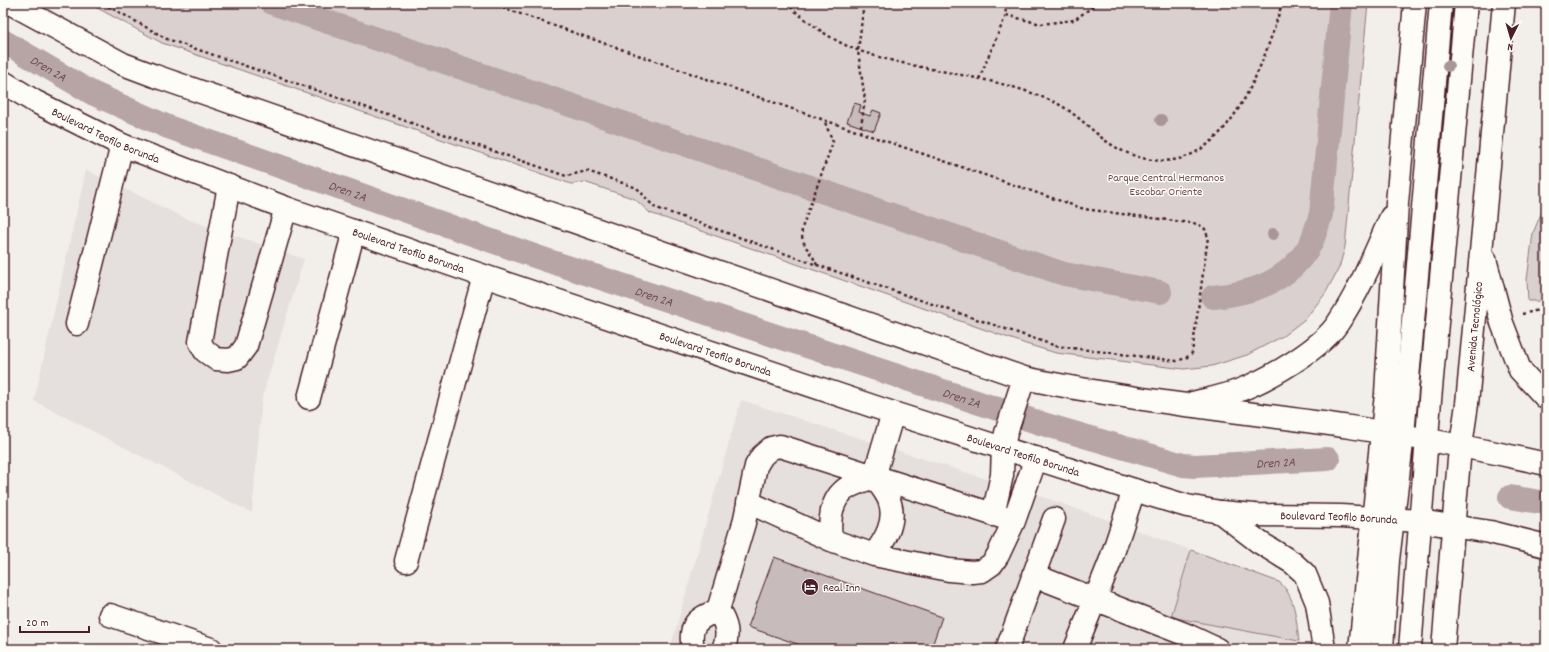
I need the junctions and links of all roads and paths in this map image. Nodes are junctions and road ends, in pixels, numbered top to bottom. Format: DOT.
graph roads {
  1 [pos="10,3"];
  2 [pos="104,3"];
  3 [pos="489,3"];
  4 [pos="786,3"];
  5 [pos="864,3"];
  6 [pos="1005,3"];
  7 [pos="1098,3"];
  8 [pos="1282,3"];
  9 [pos="1415,3"];
  10 [pos="1441,3"];
  11 [pos="1466,3"];
  12 [pos="1504,3"];
  13 [pos="1006,15"];
  14 [pos="858,51"];
  15 [pos="979,79"];
  16 [pos="3,82"];
  17 [pos="824,120"];
  18 [pos="860,133"];
  19 [pos="122,145"];
  20 [pos="229,186"];
  21 [pos="1397,203"];
  22 [pos="286,208"];
  23 [pos="354,231"];
  24 [pos="1481,245"];
  25 [pos="817,265"];
  26 [pos="484,276"];
  27 [pos="1546,310"];
  28 [pos="1522,314"];
  29 [pos="77,324"];
  30 [pos="1021,386"];
  31 [pos="309,398"];
  32 [pos="1546,398"];
  33 [pos="1184,406"];
  34 [pos="893,414"];
  35 [pos="1389,438"];
  36 [pos="1004,440"];
  37 [pos="1427,440"];
  38 [pos="1460,453"];
  39 [pos="1036,458"];
  40 [pos="1546,464"];
  41 [pos="874,477"];
  42 [pos="1134,490"];
  43 [pos="748,502"];
  44 [pos="1220,512"];
  45 [pos="993,515"];
  46 [pos="1372,518"];
  47 [pos="1054,519"];
  48 [pos="1394,519"];
  49 [pos="1454,519"];
  50 [pos="1014,521"];
  51 [pos="1420,521"];
  52 [pos="831,540"];
  53 [pos="1546,546"];
  54 [pos="874,555"];
  55 [pos="406,561"];
  56 [pos="1033,575"];
  57 [pos="1096,598"];
  58 [pos="718,610"];
  59 [pos="110,615"];
  60 [pos="211,649"];
  61 [pos="693,649"];
  62 [pos="723,649"];
  63 [pos="1007,649"];
  64 [pos="1075,649"];
  65 [pos="1217,649"];
  66 [pos="1324,649"];
  67 [pos="1360,649"];
  68 [pos="1382,649"];
  69 [pos="1410,649"];
  70 [pos="1443,649"];
  1 -- 30 [label="main road"];
  2 -- 25 [label="path"];
  3 -- 17 [label="path"];
  4 -- 14 [label="path"];
  5 -- 14 [label="path"];
  6 -- 13 [label="path"];
  7 -- 13 [label="path"];
  8 -- 15 [label="path"];
  9 -- 21 [label="main road"];
  10 -- 35 [label="main road"];
  11 -- 37 [label="main road"];
  12 -- 24 [label="main road, Avenida Tecnológico"];
  13 -- 15 [label="path"];
  14 -- 15 [label="path"];
  14 -- 18 [label="path"];
  16 -- 19 [label="main road, Boulevard Teofilo Borunda"];
  17 -- 18 [label="path"];
  17 -- 25 [label="path"];
  18 -- 25 [label="path"];
  19 -- 20 [label="main road, Boulevard Teofilo Borunda"];
  19 -- 29 [label="main road"];
  20 -- 22 [label="main road, Boulevard Teofilo Borunda"];
  20 -- 22 [label="main road"];
  21 -- 33 [label="main road"];
  21 -- 35 [label="main road"];
  22 -- 23 [label="main road, Boulevard Teofilo Borunda"];
  23 -- 26 [label="main road, Boulevard Teofilo Borunda"];
  23 -- 31 [label="main road"];
  24 -- 32 [label="main road"];
  24 -- 38 [label="main road, Avenida Tecnológico"];
  26 -- 34 [label="main road, Boulevard Teofilo Borunda"];
  26 -- 55 [label="main road"];
  27 -- 28 [label="path"];
  30 -- 33 [label="main road"];
  30 -- 36 [label="main road"];
  33 -- 35 [label="main road"];
  34 -- 36 [label="main road, Boulevard Teofilo Borunda"];
  34 -- 41 [label="main road"];
  35 -- 37 [label="main road"];
  35 -- 46 [label="main road"];
  35 -- 48 [label="main road"];
  36 -- 39 [label="main road, Boulevard Teofilo Borunda"];
  36 -- 45 [label="main road"];
  37 -- 38 [label="main road"];
  37 -- 51 [label="main road"];
  38 -- 40 [label="main road"];
  38 -- 49 [label="main road, Avenida Tecnológico"];
  39 -- 42 [label="main road, Boulevard Teofilo Borunda"];
  39 -- 50 [label="main road"];
  41 -- 43 [label="main road"];
  41 -- 45 [label="main road"];
  41 -- 52 [label="main road"];
  41 -- 54 [label="main road"];
  42 -- 44 [label="main road, Boulevard Teofilo Borunda"];
  42 -- 57 [label="main road"];
  43 -- 52 [label="main road"];
  43 -- 58 [label="main road"];
  44 -- 46 [label="main road, Boulevard Teofilo Borunda"];
  44 -- 66 [label="main road"];
  45 -- 50 [label="main road"];
  46 -- 48 [label="main road, Boulevard Teofilo Borunda"];
  46 -- 67 [label="main road"];
  47 -- 56 [label="main road"];
  48 -- 51 [label="main road, Boulevard Teofilo Borunda"];
  48 -- 68 [label="main road"];
  49 -- 51 [label="main road, Boulevard Teofilo Borunda"];
  49 -- 53 [label="main road, Boulevard Teofilo Borunda"];
  49 -- 70 [label="main road, Avenida Tecnológico"];
  50 -- 54 [label="main road"];
  51 -- 69 [label="main road"];
  52 -- 54 [label="main road"];
  56 -- 57 [label="main road"];
  56 -- 63 [label="main road"];
  57 -- 64 [label="main road"];
  57 -- 65 [label="main road"];
  58 -- 61 [label="main road"];
  58 -- 62 [label="main road"];
  59 -- 60 [label="main road"];
}
